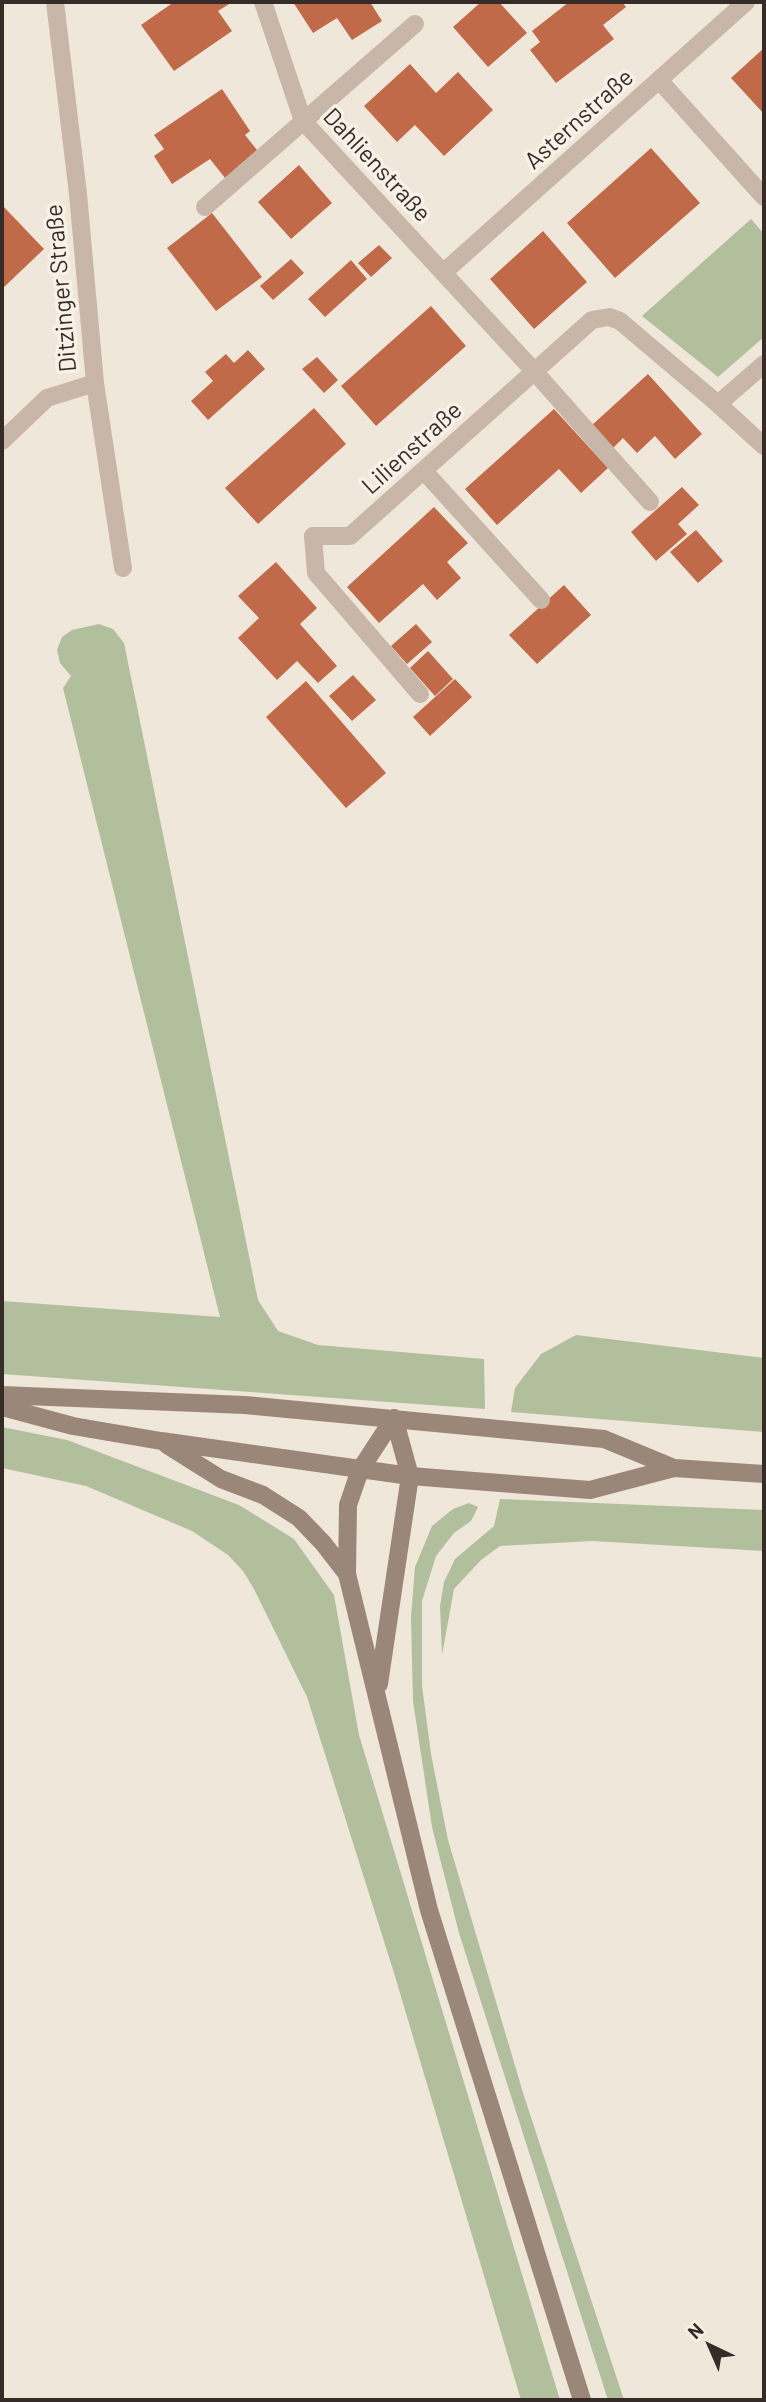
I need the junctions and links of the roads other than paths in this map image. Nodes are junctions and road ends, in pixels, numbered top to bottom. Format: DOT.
graph roads {
  1 [pos="55,2"];
  2 [pos="263,2"];
  3 [pos="746,2"];
  4 [pos="415,24"];
  5 [pos="659,80"];
  6 [pos="303,121"];
  7 [pos="764,197"];
  8 [pos="205,208"];
  9 [pos="444,272"];
  10 [pos="764,364"];
  11 [pos="534,371"];
  12 [pos="95,383"];
  13 [pos="718,404"];
  14 [pos="2,442"];
  15 [pos="764,446"];
  16 [pos="424,471"];
  17 [pos="650,502"];
  18 [pos="123,568"];
  19 [pos="541,600"];
  20 [pos="420,694"];
  21 [pos="2,1395"];
  22 [pos="2,1407"];
  23 [pos="394,1419"];
  24 [pos="161,1441"];
  25 [pos="674,1468"];
  26 [pos="360,1470"];
  27 [pos="764,1474"];
  28 [pos="410,1476"];
  29 [pos="347,1574"];
  30 [pos="377,1694"];
  31 [pos="582,2400"];
  1 -- 12 [label="street, Ditzinger Straße"];
  2 -- 6 [label="street, Dahlienstraße"];
  3 -- 5 [label="street, Asternstraße"];
  4 -- 6 [label="street"];
  5 -- 7 [label="street"];
  5 -- 9 [label="street, Asternstraße"];
  6 -- 8 [label="street"];
  6 -- 9 [label="street, Dahlienstraße"];
  9 -- 11 [label="street"];
  10 -- 13 [label="street"];
  11 -- 13 [label="street, Lilienstraße"];
  11 -- 16 [label="street, Lilienstraße"];
  11 -- 17 [label="street"];
  12 -- 14 [label="street"];
  12 -- 18 [label="street, Ditzinger Straße"];
  13 -- 15 [label="street, Lilienstraße"];
  16 -- 19 [label="street"];
  16 -- 20 [label="street, Lilienstraße"];
  21 -- 23 [label="main road"];
  22 -- 24 [label="main road"];
  23 -- 25 [label="main road"];
  23 -- 26 [label="main road"];
  23 -- 28 [label="main road"];
  24 -- 26 [label="main road"];
  24 -- 29 [label="main road"];
  25 -- 27 [label="main road"];
  25 -- 28 [label="main road"];
  26 -- 28 [label="main road"];
  26 -- 29 [label="main road"];
  28 -- 30 [label="main road"];
  29 -- 30 [label="main road"];
  30 -- 31 [label="main road"];
}
